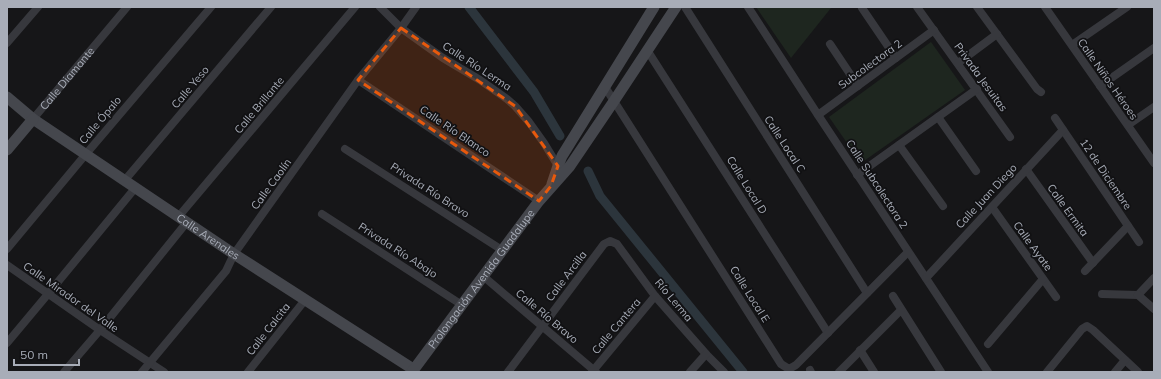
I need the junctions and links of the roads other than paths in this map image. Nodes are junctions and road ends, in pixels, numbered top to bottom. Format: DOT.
graph roads {
  1 [pos="38,7"];
  2 [pos="127,7"];
  3 [pos="211,7"];
  4 [pos="271,7"];
  5 [pos="355,7"];
  6 [pos="380,7"];
  7 [pos="416,7"];
  8 [pos="654,7"];
  9 [pos="676,7"];
  10 [pos="685,7"];
  11 [pos="748,7"];
  12 [pos="917,7"];
  13 [pos="978,7"];
  14 [pos="1045,7"];
  15 [pos="1127,7"];
  16 [pos="862,8"];
  17 [pos="401,28"];
  18 [pos="934,30"];
  19 [pos="997,34"];
  20 [pos="7,43"];
  21 [pos="830,44"];
  22 [pos="1072,45"];
  23 [pos="1154,48"];
  24 [pos="648,50"];
  25 [pos="896,58"];
  26 [pos="958,63"];
  27 [pos="358,80"];
  28 [pos="858,86"];
  29 [pos="1100,86"];
  30 [pos="605,87"];
  31 [pos="977,89"];
  32 [pos="1041,92"];
  33 [pos="7,97"];
  34 [pos="614,101"];
  35 [pos="1154,107"];
  36 [pos="818,116"];
  37 [pos="938,117"];
  38 [pos="1055,118"];
  39 [pos="33,119"];
  40 [pos="1128,125"];
  41 [pos="1063,130"];
  42 [pos="1010,137"];
  43 [pos="899,145"];
  44 [pos="345,149"];
  45 [pos="7,150"];
  46 [pos="86,154"];
  47 [pos="1154,163"];
  48 [pos="561,169"];
  49 [pos="1026,170"];
  50 [pos="976,171"];
  51 [pos="857,175"];
  52 [pos="125,180"];
  53 [pos="136,187"];
  54 [pos="540,201"];
  55 [pos="943,206"];
  56 [pos="992,207"];
  57 [pos="322,214"];
  58 [pos="183,219"];
  59 [pos="1128,226"];
  60 [pos="610,241"];
  61 [pos="1139,242"];
  62 [pos="7,249"];
  63 [pos="502,250"];
  64 [pos="908,252"];
  65 [pos="234,254"];
  66 [pos="1093,262"];
  67 [pos="7,265"];
  68 [pos="1085,271"];
  69 [pos="484,276"];
  70 [pos="926,278"];
  71 [pos="1043,278"];
  72 [pos="1154,278"];
  73 [pos="867,293"];
  74 [pos="48,294"];
  75 [pos="1102,294"];
  76 [pos="1138,295"];
  77 [pos="655,296"];
  78 [pos="893,296"];
  79 [pos="1056,297"];
  80 [pos="305,300"];
  81 [pos="462,305"];
  82 [pos="1154,309"];
  83 [pos="901,310"];
  84 [pos="542,326"];
  85 [pos="100,330"];
  86 [pos="828,333"];
  87 [pos="7,343"];
  88 [pos="988,344"];
  89 [pos="860,350"];
  90 [pos="706,354"];
  91 [pos="1125,360"];
  92 [pos="150,362"];
  93 [pos="414,371"];
  94 [pos="594,371"];
  95 [pos="64,372"];
  96 [pos="142,372"];
  97 [pos="164,372"];
  98 [pos="248,372"];
  99 [pos="508,372"];
  100 [pos="690,372"];
  101 [pos="724,372"];
  102 [pos="839,372"];
  103 [pos="874,372"];
  104 [pos="941,372"];
  105 [pos="988,372"];
  106 [pos="1046,372"];
  107 [pos="1115,372"];
  108 [pos="1138,372"];
  1 -- 20 [label="street"];
  2 -- 39 [label="street, Calle Diamante"];
  3 -- 46 [label="street, Calle Ópalo"];
  4 -- 52 [label="street, Calle Yeso"];
  5 -- 58 [label="street, Calle Brillante"];
  6 -- 17 [label="street, Calle Río Lerma"];
  7 -- 17 [label="street, Calle Caolín"];
  8 -- 30 [label="main road, Prolongación Avenida Guadalupe"];
  9 -- 24 [label="main road, Prolongación Avenida Guadalupe"];
  10 -- 73 [label="street, Calle Local C"];
  11 -- 36 [label="street, Calle Subcolectora 2"];
  12 -- 18 [label="street, Privada Jesuitas"];
  13 -- 19 [label="street"];
  14 -- 22 [label="street, Calle Niños Héroes"];
  15 -- 22 [label="street"];
  16 -- 25 [label="street"];
  17 -- 27 [label="street, Calle Caolín"];
  17 -- 48 [label="street, Calle Río Lerma"];
  18 -- 25 [label="street, Subcolectora 2"];
  18 -- 26 [label="street, Privada Jesuitas"];
  19 -- 26 [label="street"];
  19 -- 32 [label="street"];
  21 -- 28 [label="street"];
  22 -- 29 [label="street, Calle Niños Héroes"];
  23 -- 29 [label="street"];
  24 -- 34 [label="main road, Prolongación Avenida Guadalupe"];
  24 -- 86 [label="street, Calle Local D"];
  25 -- 28 [label="street, Subcolectora 2"];
  26 -- 31 [label="street, Privada Jesuitas"];
  27 -- 54 [label="street, Calle Río Blanco"];
  27 -- 65 [label="street, Calle Caolín"];
  28 -- 36 [label="street, Subcolectora 2"];
  29 -- 40 [label="street, Calle Niños Héroes"];
  30 -- 34 [label="street, Calle Local E"];
  30 -- 48 [label="main road, Prolongación Avenida Guadalupe"];
  31 -- 37 [label="street"];
  31 -- 42 [label="street, Privada Jesuitas"];
  33 -- 39 [label="main road, Calle Arenales"];
  34 -- 48 [label="main road, Prolongación Avenida Guadalupe"];
  34 -- 86 [label="street, Calle Local E"];
  35 -- 40 [label="street"];
  36 -- 51 [label="street, Calle Subcolectora 2"];
  37 -- 43 [label="street"];
  37 -- 50 [label="street"];
  38 -- 41 [label="street, 12 de Diciembre"];
  39 -- 45 [label="main road, Calle Diamante"];
  39 -- 46 [label="main road, Calle Arenales"];
  40 -- 47 [label="street, Calle Niños Héroes"];
  41 -- 49 [label="street, Calle Juan Diego"];
  41 -- 59 [label="street, 12 de Diciembre"];
  43 -- 51 [label="street"];
  43 -- 55 [label="street"];
  44 -- 63 [label="street, Privada Río Bravo"];
  46 -- 52 [label="main road, Calle Arenales"];
  46 -- 62 [label="street, Calle Ópalo"];
  48 -- 54 [label="main road, Prolongación Avenida Guadalupe"];
  49 -- 56 [label="street, Calle Juan Diego"];
  49 -- 66 [label="street, Calle Ermita"];
  51 -- 64 [label="street, Calle Subcolectora 2"];
  52 -- 53 [label="main road, Calle Arenales"];
  53 -- 58 [label="main road, Calle Arenales"];
  53 -- 74 [label="street"];
  54 -- 63 [label="main road, Prolongación Avenida Guadalupe"];
  56 -- 70 [label="street, Calle Juan Diego"];
  56 -- 71 [label="street, Calle Ayate"];
  57 -- 81 [label="street, Privada Río Abajo"];
  58 -- 65 [label="main road, Calle Arenales"];
  58 -- 85 [label="street, Calle Brillante"];
  59 -- 61 [label="street, 12 de Diciembre"];
  59 -- 66 [label="street"];
  60 -- 77 [label="street, Río Lerma"];
  60 -- 84 [label="street, Calle Arcilla"];
  63 -- 69 [label="main road, Prolongación Avenida Guadalupe"];
  64 -- 70 [label="street, Calle Subcolectora 2"];
  64 -- 73 [label="street, Calle Local E"];
  65 -- 80 [label="main road, Calle Arenales"];
  65 -- 92 [label="street, Calle Caolín"];
  66 -- 68 [label="street"];
  67 -- 74 [label="street, Calle Mirador del Valle"];
  69 -- 81 [label="main road, Prolongación Avenida Guadalupe"];
  69 -- 84 [label="street, Calle Río Bravo"];
  70 -- 105 [label="street, Calle Subcolectora 2"];
  71 -- 79 [label="street, Calle Ayate"];
  71 -- 88 [label="street"];
  72 -- 76 [label="street"];
  73 -- 86 [label="street, Calle Local E"];
  74 -- 85 [label="street, Calle Mirador del Valle"];
  74 -- 87 [label="street"];
  75 -- 76 [label="street"];
  76 -- 82 [label="street"];
  77 -- 90 [label="street, Río Lerma"];
  77 -- 94 [label="street, Calle Cantera"];
  78 -- 83 [label="street"];
  80 -- 93 [label="main road, Calle Arenales"];
  80 -- 98 [label="street, Calle Calcita"];
  81 -- 93 [label="main road, Prolongación Avenida Guadalupe"];
  83 -- 89 [label="street"];
  83 -- 104 [label="street"];
  84 -- 94 [label="street, Calle Río Bravo"];
  84 -- 99 [label="street, Calle Arcilla"];
  85 -- 92 [label="street, Calle Mirador del Valle"];
  85 -- 95 [label="street, Calle Brillante"];
  89 -- 102 [label="street"];
  89 -- 103 [label="street"];
  90 -- 100 [label="street"];
  90 -- 101 [label="street, Río Lerma"];
  91 -- 106 [label="street"];
  91 -- 107 [label="street"];
  91 -- 108 [label="street"];
  92 -- 96 [label="street, Calle Caolín"];
  92 -- 97 [label="street, Calle Mirador del Valle"];
}
